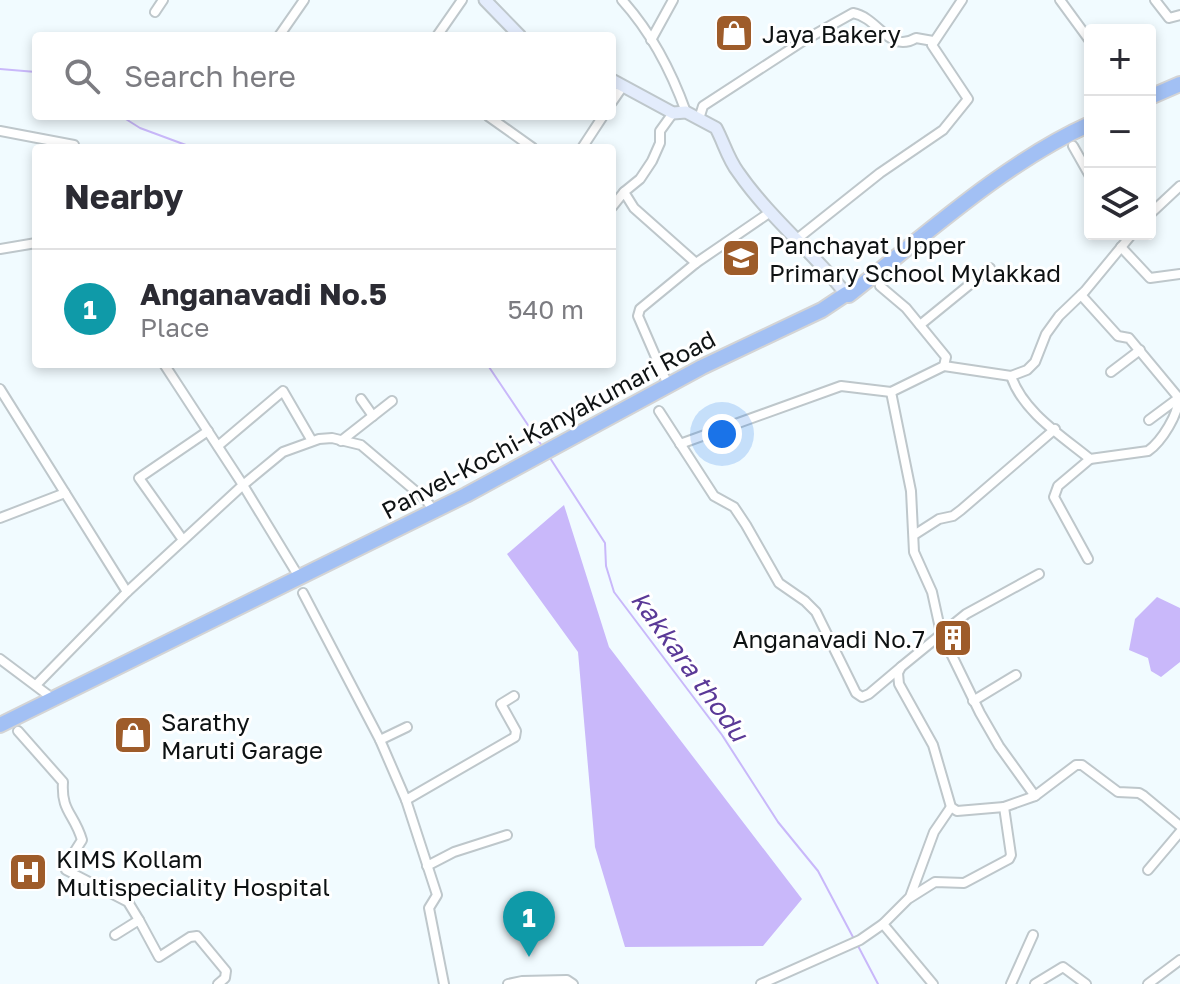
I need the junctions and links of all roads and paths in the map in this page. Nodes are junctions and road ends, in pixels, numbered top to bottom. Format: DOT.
graph roads {
  1 [pos="163,0"];
  2 [pos="304,0"];
  3 [pos="462,0"];
  4 [pos="485,0"];
  5 [pos="622,0"];
  6 [pos="673,0"];
  7 [pos="962,0"];
  8 [pos="1060,0"];
  9 [pos="1155,0"];
  10 [pos="155,12"];
  11 [pos="1180,15"];
  12 [pos="282,32"];
  13 [pos="440,32"];
  14 [pos="516,32"];
  15 [pos="1084,33"];
  16 [pos="651,40"];
  17 [pos="933,41"];
  18 [pos="618,83"];
  19 [pos="1180,84"];
  20 [pos="1152,96"];
  21 [pos="686,112"];
  22 [pos="673,113"];
  23 [pos="699,119"];
  24 [pos="493,120"];
  25 [pos="600,120"];
  26 [pos="1084,127"];
  27 [pos="0,131"];
  28 [pos="69,144"];
  29 [pos="521,144"];
  30 [pos="585,144"];
  31 [pos="1073,146"];
  32 [pos="1085,168"];
  33 [pos="1180,186"];
  34 [pos="624,192"];
  35 [pos="616,202"];
  36 [pos="1156,208"];
  37 [pos="769,213"];
  38 [pos="797,239"];
  39 [pos="1127,240"];
  40 [pos="32,244"];
  41 [pos="1121,247"];
  42 [pos="0,249"];
  43 [pos="696,263"];
  44 [pos="990,268"];
  45 [pos="1180,274"];
  46 [pos="880,286"];
  47 [pos="846,294"];
  48 [pos="1081,295"];
  49 [pos="920,325"];
  50 [pos="1140,350"];
  51 [pos="944,366"];
  52 [pos="167,368"];
  53 [pos="1111,372"];
  54 [pos="1011,376"];
  55 [pos="668,385"];
  56 [pos="0,389"];
  57 [pos="891,392"];
  58 [pos="1179,397"];
  59 [pos="361,399"];
  60 [pos="392,401"];
  61 [pos="659,411"];
  62 [pos="373,416"];
  63 [pos="1149,420"];
  64 [pos="1055,429"];
  65 [pos="208,431"];
  66 [pos="312,441"];
  67 [pos="341,441"];
  68 [pos="680,444"];
  69 [pos="218,446"];
  70 [pos="1090,459"];
  71 [pos="243,485"];
  72 [pos="65,493"];
  73 [pos="434,511"];
  74 [pos="0,518"];
  75 [pos="914,535"];
  76 [pos="183,540"];
  77 [pos="1088,559"];
  78 [pos="1039,574"];
  79 [pos="299,577"];
  80 [pos="127,592"];
  81 [pos="303,593"];
  82 [pos="941,633"];
  83 [pos="0,659"];
  84 [pos="901,667"];
  85 [pos="1016,675"];
  86 [pos="36,685"];
  87 [pos="514,696"];
  88 [pos="52,698"];
  89 [pos="973,701"];
  90 [pos="0,725"];
  91 [pos="407,727"];
  92 [pos="18,731"];
  93 [pos="380,740"];
  94 [pos="1035,796"];
  95 [pos="406,800"];
  96 [pos="951,807"];
  97 [pos="1004,807"];
  98 [pos="1180,829"];
  99 [pos="507,835"];
  100 [pos="427,866"];
  101 [pos="1148,870"];
  102 [pos="910,898"];
  103 [pos="139,920"];
  104 [pos="883,924"];
  105 [pos="115,935"];
  106 [pos="1033,935"];
  107 [pos="1180,960"];
  108 [pos="522,982"];
  109 [pos="218,984"];
  110 [pos="444,984"];
  111 [pos="508,984"];
  112 [pos="573,984"];
  113 [pos="761,984"];
  114 [pos="933,984"];
  115 [pos="1011,984"];
  116 [pos="1035,984"];
  117 [pos="1086,984"];
  118 [pos="1148,984"];
  1 -- 10 [label="street"];
  2 -- 12 [label="street"];
  3 -- 13 [label="street"];
  4 -- 14 [label="main road"];
  5 -- 16 [label="street"];
  6 -- 16 [label="street"];
  7 -- 17 [label="street"];
  8 -- 15 [label="street"];
  9 -- 11 [label="street"];
  16 -- 21 [label="street"];
  17 -- 23 [label="street"];
  17 -- 38 [label="street"];
  18 -- 22 [label="main road"];
  19 -- 20 [label="highway"];
  21 -- 22 [label="main road"];
  21 -- 23 [label="main road"];
  22 -- 34 [label="street"];
  23 -- 37 [label="main road"];
  24 -- 29 [label="street"];
  25 -- 30 [label="street"];
  26 -- 47 [label="highway, Panvel-Kochi-Kanyakumari Road"];
  27 -- 28 [label="street"];
  31 -- 32 [label="street"];
  33 -- 36 [label="street"];
  34 -- 35 [label="street"];
  34 -- 43 [label="street"];
  37 -- 38 [label="main road"];
  37 -- 43 [label="street"];
  38 -- 47 [label="main road"];
  39 -- 41 [label="street"];
  40 -- 42 [label="street"];
  41 -- 45 [label="street"];
  41 -- 48 [label="street"];
  43 -- 55 [label="street"];
  44 -- 49 [label="street"];
  46 -- 49 [label="street"];
  47 -- 55 [label="highway, Panvel-Kochi-Kanyakumari Road"];
  48 -- 50 [label="street"];
  48 -- 54 [label="street"];
  49 -- 51 [label="street"];
  50 -- 53 [label="street"];
  50 -- 58 [label="street"];
  51 -- 54 [label="street"];
  51 -- 57 [label="street"];
  52 -- 65 [label="street"];
  54 -- 64 [label="street"];
  55 -- 73 [label="highway, Panvel-Kochi-Kanyakumari Road"];
  56 -- 72 [label="street"];
  57 -- 68 [label="street"];
  57 -- 75 [label="street"];
  58 -- 63 [label="street"];
  58 -- 70 [label="street"];
  59 -- 62 [label="street"];
  60 -- 62 [label="street"];
  61 -- 68 [label="street"];
  62 -- 67 [label="street"];
  64 -- 70 [label="street"];
  64 -- 75 [label="street"];
  65 -- 69 [label="street"];
  65 -- 76 [label="street"];
  66 -- 67 [label="street"];
  66 -- 69 [label="street"];
  66 -- 71 [label="street"];
  67 -- 73 [label="street"];
  68 -- 84 [label="street"];
  69 -- 71 [label="street"];
  70 -- 77 [label="street"];
  71 -- 76 [label="street"];
  71 -- 79 [label="street"];
  72 -- 74 [label="street"];
  72 -- 80 [label="street"];
  73 -- 79 [label="highway, Panvel-Kochi-Kanyakumari Road"];
  75 -- 82 [label="street"];
  76 -- 80 [label="street"];
  78 -- 82 [label="street"];
  79 -- 88 [label="highway, Panvel-Kochi-Kanyakumari Road"];
  80 -- 86 [label="street"];
  81 -- 93 [label="street"];
  82 -- 84 [label="street"];
  82 -- 89 [label="street"];
  83 -- 86 [label="street"];
  84 -- 96 [label="street"];
  85 -- 89 [label="street"];
  86 -- 88 [label="street"];
  87 -- 95 [label="street"];
  88 -- 90 [label="highway, Panvel-Kochi-Kanyakumari Road"];
  89 -- 94 [label="street"];
  91 -- 93 [label="street"];
  92 -- 103 [label="street"];
  93 -- 95 [label="street"];
  94 -- 97 [label="street"];
  94 -- 98 [label="street"];
  95 -- 100 [label="street"];
  96 -- 97 [label="street"];
  96 -- 102 [label="street"];
  97 -- 102 [label="street"];
  98 -- 101 [label="street"];
  99 -- 100 [label="street"];
  100 -- 110 [label="street"];
  102 -- 104 [label="street"];
  103 -- 105 [label="street"];
  103 -- 109 [label="street"];
  104 -- 113 [label="street"];
  104 -- 114 [label="street"];
  106 -- 115 [label="street"];
  107 -- 118 [label="street"];
  108 -- 111 [label="street"];
  108 -- 112 [label="street"];
  116 -- 117 [label="street"];
}
